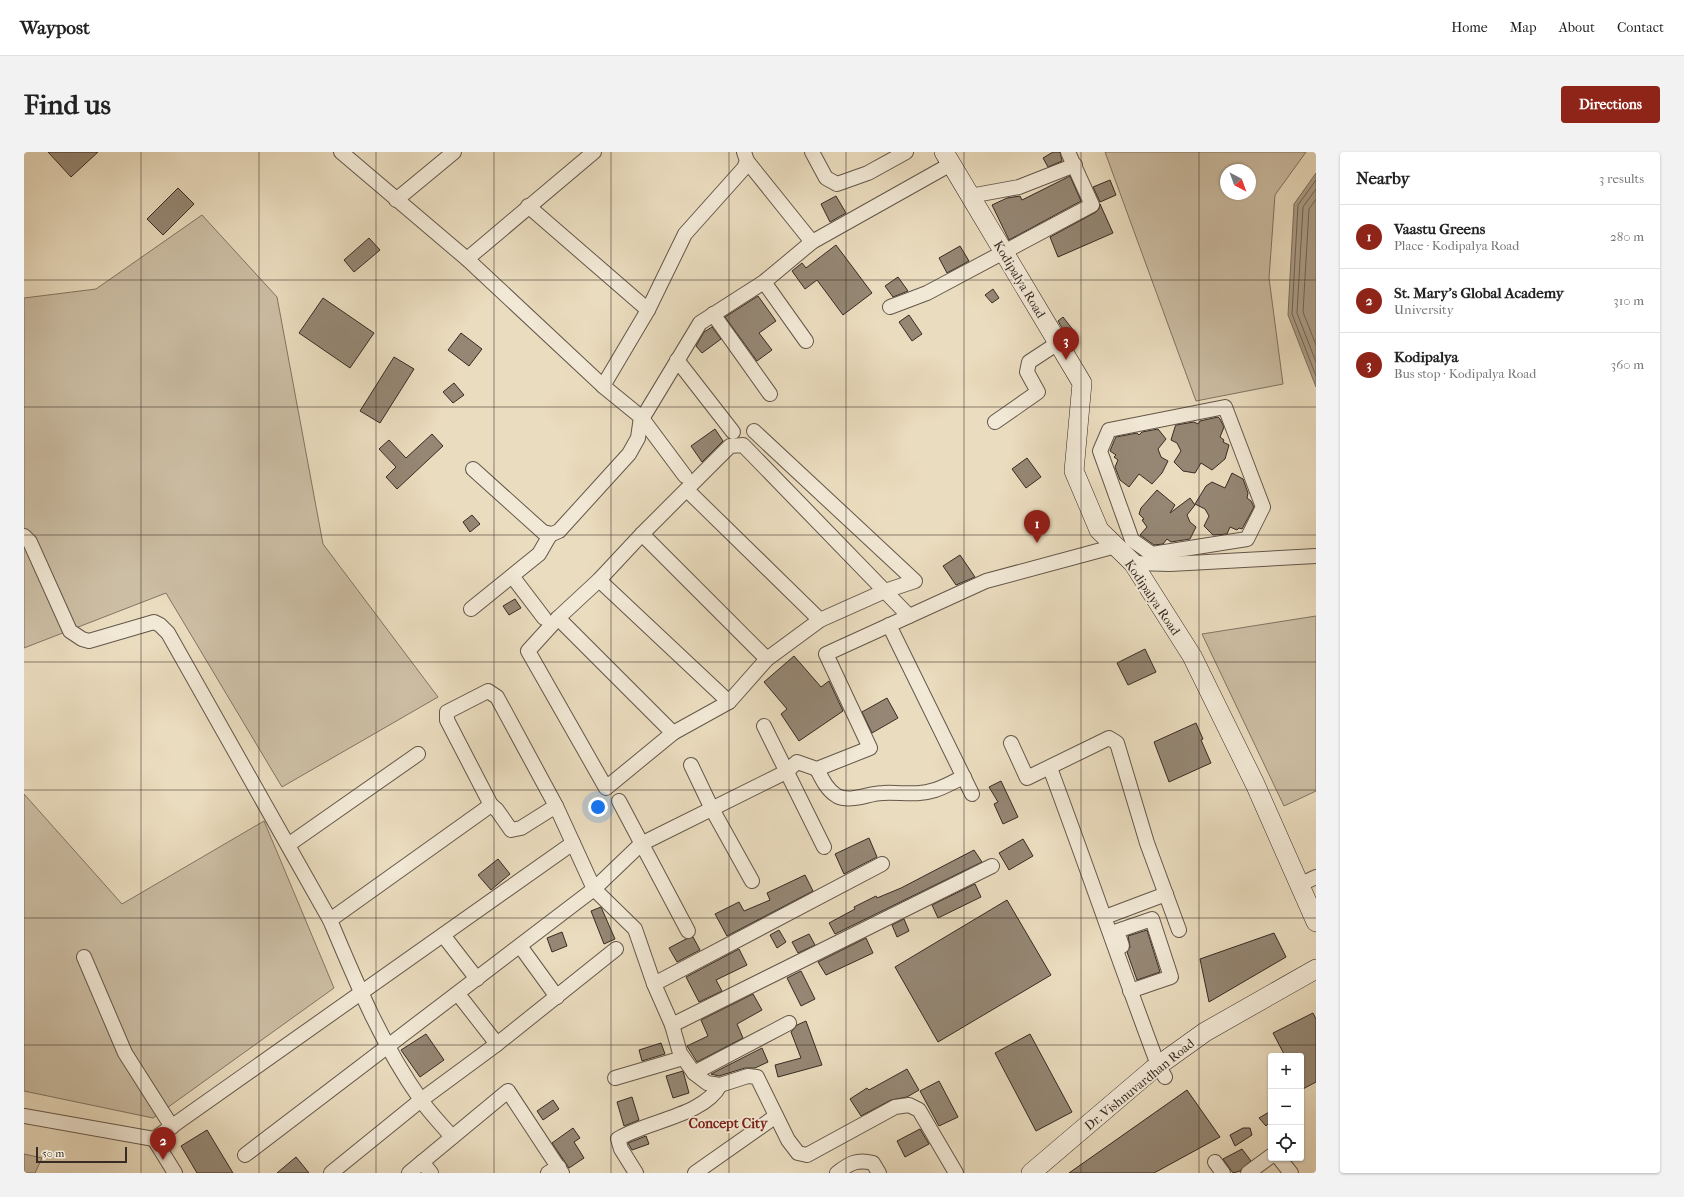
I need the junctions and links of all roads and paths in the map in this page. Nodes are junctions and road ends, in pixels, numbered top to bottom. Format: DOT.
graph roads {
  1 [pos="341,152"];
  2 [pos="454,152"];
  3 [pos="594,152"];
  4 [pos="812,152"];
  5 [pos="906,152"];
  6 [pos="1068,152"];
  7 [pos="745,157"];
  8 [pos="947,158"];
  9 [pos="1075,165"];
  10 [pos="970,196"];
  11 [pos="396,200"];
  12 [pos="528,206"];
  13 [pos="812,242"];
  14 [pos="1003,252"];
  15 [pos="466,260"];
  16 [pos="764,282"];
  17 [pos="890,307"];
  18 [pos="648,310"];
  19 [pos="714,314"];
  20 [pos="806,341"];
  21 [pos="1058,343"];
  22 [pos="677,360"];
  23 [pos="603,386"];
  24 [pos="770,394"];
  25 [pos="641,417"];
  26 [pos="995,422"];
  27 [pos="754,431"];
  28 [pos="733,432"];
  29 [pos="473,469"];
  30 [pos="686,476"];
  31 [pos="687,490"];
  32 [pos="642,534"];
  33 [pos="550,535"];
  34 [pos="24,536"];
  35 [pos="1124,543"];
  36 [pos="1316,556"];
  37 [pos="1134,563"];
  38 [pos="512,576"];
  39 [pos="599,580"];
  40 [pos="885,591"];
  41 [pos="471,609"];
  42 [pos="909,616"];
  43 [pos="544,618"];
  44 [pos="558,618"];
  45 [pos="820,620"];
  46 [pos="889,625"];
  47 [pos="767,659"];
  48 [pos="729,702"];
  49 [pos="764,726"];
  50 [pos="673,733"];
  51 [pos="1011,743"];
  52 [pos="418,754"];
  53 [pos="691,765"];
  54 [pos="1050,768"];
  55 [pos="817,769"];
  56 [pos="786,772"];
  57 [pos="964,777"];
  58 [pos="972,794"];
  59 [pos="619,801"];
  60 [pos="491,805"];
  61 [pos="556,806"];
  62 [pos="712,809"];
  63 [pos="573,843"];
  64 [pos="641,844"];
  65 [pos="288,845"];
  66 [pos="824,847"];
  67 [pos="882,864"];
  68 [pos="992,866"];
  69 [pos="1316,877"];
  70 [pos="752,880"];
  71 [pos="1299,885"];
  72 [pos="594,889"];
  73 [pos="1166,894"];
  74 [pos="1105,917"];
  75 [pos="330,920"];
  76 [pos="1316,922"];
  77 [pos="688,930"];
  78 [pos="1180,930"];
  79 [pos="443,934"];
  80 [pos="520,946"];
  81 [pos="616,949"];
  82 [pos="84,957"];
  83 [pos="1316,968"];
  84 [pos="1316,976"];
  85 [pos="478,978"];
  86 [pos="654,984"];
  87 [pos="1133,990"];
  88 [pos="360,992"];
  89 [pos="458,994"];
  90 [pos="557,997"];
  91 [pos="789,1023"];
  92 [pos="672,1025"];
  93 [pos="497,1044"];
  94 [pos="388,1046"];
  95 [pos="684,1058"];
  96 [pos="1162,1071"];
  97 [pos="694,1073"];
  98 [pos="616,1078"];
  99 [pos="720,1085"];
  100 [pos="421,1100"];
  101 [pos="24,1116"];
  102 [pos="776,1116"];
  103 [pos="172,1127"];
  104 [pos="452,1137"];
  105 [pos="154,1140"];
  106 [pos="245,1155"];
  107 [pos="1268,1158"];
  108 [pos="1281,1161"];
  109 [pos="426,1168"];
  110 [pos="556,1171"];
  111 [pos="175,1173"];
  112 [pos="331,1173"];
  113 [pos="409,1173"];
  114 [pos="636,1173"];
  115 [pos="695,1173"];
  116 [pos="837,1173"];
  117 [pos="879,1173"];
  118 [pos="956,1173"];
  119 [pos="1031,1173"];
  120 [pos="1048,1173"];
  121 [pos="1248,1173"];
  122 [pos="1291,1173"];
  1 -- 11 [label="street"];
  2 -- 11 [label="street"];
  3 -- 12 [label="street"];
  4 -- 5 [label="street"];
  6 -- 9 [label="street"];
  7 -- 13 [label="street"];
  7 -- 18 [label="street"];
  8 -- 10 [label="main road, Kodipalya Road"];
  8 -- 13 [label="street"];
  9 -- 10 [label="street"];
  9 -- 14 [label="street"];
  10 -- 14 [label="main road, Kodipalya Road"];
  11 -- 15 [label="street"];
  12 -- 15 [label="street"];
  12 -- 18 [label="street"];
  13 -- 16 [label="street"];
  14 -- 17 [label="street"];
  14 -- 21 [label="main road, Kodipalya Road"];
  15 -- 23 [label="street"];
  16 -- 19 [label="street"];
  16 -- 20 [label="street"];
  18 -- 23 [label="street"];
  19 -- 22 [label="street"];
  19 -- 24 [label="street"];
  21 -- 26 [label="street"];
  21 -- 35 [label="main road, Kodipalya Road"];
  22 -- 25 [label="street"];
  22 -- 28 [label="street"];
  23 -- 25 [label="street"];
  25 -- 30 [label="street"];
  25 -- 33 [label="street"];
  27 -- 40 [label="street"];
  29 -- 33 [label="street"];
  31 -- 32 [label="street"];
  31 -- 40 [label="street"];
  31 -- 45 [label="street"];
  32 -- 39 [label="street"];
  32 -- 47 [label="street"];
  33 -- 38 [label="street"];
  34 -- 65 [label="street"];
  35 -- 35 [label="street"];
  35 -- 37 [label="main road, Kodipalya Road"];
  35 -- 42 [label="street"];
  36 -- 37 [label="street"];
  37 -- 71 [label="main road, Kodipalya Road"];
  38 -- 41 [label="street"];
  38 -- 43 [label="street"];
  39 -- 44 [label="street"];
  39 -- 48 [label="street"];
  40 -- 42 [label="street"];
  40 -- 45 [label="street"];
  42 -- 46 [label="street"];
  44 -- 50 [label="street"];
  44 -- 50 [label="street"];
  45 -- 47 [label="street"];
  46 -- 55 [label="street"];
  46 -- 57 [label="street"];
  47 -- 48 [label="street"];
  48 -- 50 [label="street"];
  49 -- 56 [label="street"];
  51 -- 54 [label="street"];
  52 -- 65 [label="street"];
  53 -- 62 [label="street"];
  54 -- 73 [label="street"];
  54 -- 74 [label="street"];
  55 -- 56 [label="street"];
  55 -- 57 [label="street"];
  56 -- 62 [label="street"];
  56 -- 66 [label="street"];
  57 -- 58 [label="street"];
  59 -- 64 [label="street"];
  60 -- 61 [label="street"];
  60 -- 61 [label="street"];
  60 -- 75 [label="street"];
  61 -- 63 [label="street"];
  62 -- 64 [label="street"];
  62 -- 70 [label="street"];
  63 -- 72 [label="street"];
  63 -- 79 [label="street"];
  64 -- 72 [label="street"];
  64 -- 77 [label="street"];
  65 -- 75 [label="street"];
  67 -- 86 [label="street"];
  68 -- 92 [label="street"];
  69 -- 71 [label="street"];
  71 -- 76 [label="main road, Kodipalya Road"];
  72 -- 80 [label="street"];
  72 -- 86 [label="street"];
  73 -- 74 [label="street"];
  73 -- 78 [label="street"];
  74 -- 87 [label="street"];
  75 -- 88 [label="street"];
  79 -- 85 [label="street"];
  79 -- 88 [label="street"];
  80 -- 85 [label="street"];
  80 -- 90 [label="street"];
  81 -- 90 [label="street"];
  82 -- 103 [label="street"];
  83 -- 96 [label="main road, Dr. Vishnuvardhan Road"];
  84 -- 96 [label="main road, Dr. Vishnuvardhan Road"];
  85 -- 89 [label="street"];
  86 -- 92 [label="street"];
  87 -- 87 [label="street"];
  87 -- 96 [label="street"];
  88 -- 94 [label="street"];
  88 -- 103 [label="street"];
  89 -- 93 [label="street"];
  89 -- 94 [label="street"];
  90 -- 93 [label="street"];
  91 -- 97 [label="street"];
  92 -- 95 [label="street"];
  93 -- 100 [label="street"];
  94 -- 100 [label="street"];
  94 -- 106 [label="street"];
  95 -- 97 [label="street"];
  95 -- 98 [label="street"];
  96 -- 119 [label="main road, Dr. Vishnuvardhan Road"];
  96 -- 120 [label="main road, Dr. Vishnuvardhan Road"];
  97 -- 99 [label="street"];
  99 -- 102 [label="street"];
  99 -- 114 [label="street"];
  100 -- 104 [label="street"];
  100 -- 112 [label="street"];
  101 -- 105 [label="street"];
  102 -- 115 [label="street"];
  102 -- 118 [label="street"];
  103 -- 105 [label="street"];
  104 -- 109 [label="street"];
  104 -- 110 [label="street"];
  105 -- 111 [label="street"];
  107 -- 121 [label="street"];
  108 -- 122 [label="street"];
  109 -- 113 [label="street"];
  116 -- 117 [label="street"];
}
